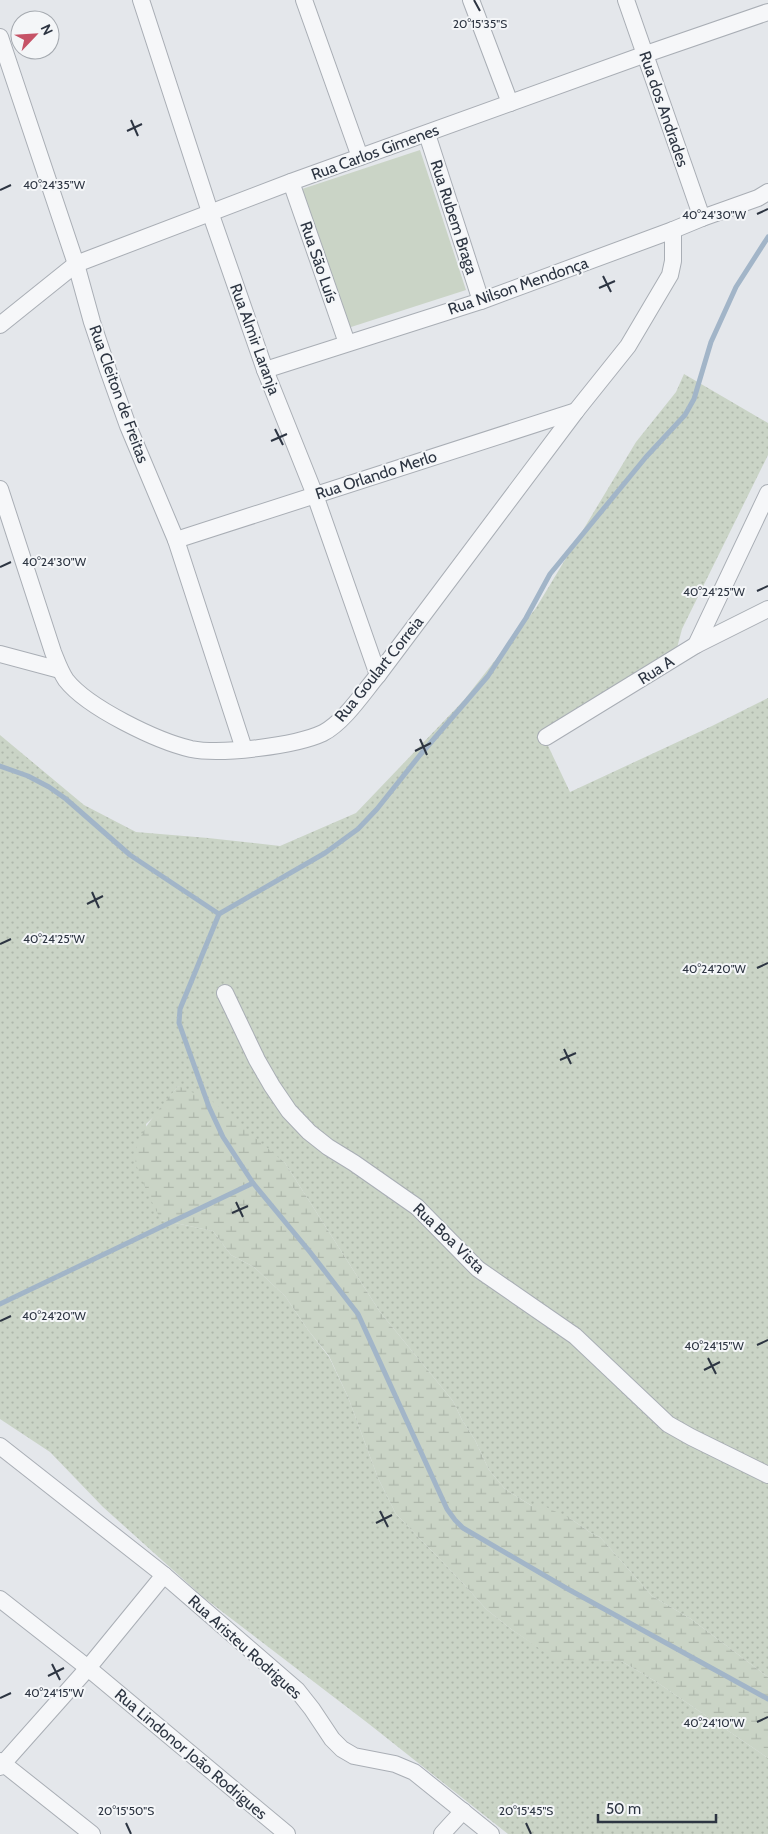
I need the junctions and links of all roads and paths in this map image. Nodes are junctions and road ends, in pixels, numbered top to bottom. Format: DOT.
graph roads {
  1 [pos="141,0"];
  2 [pos="304,0"];
  3 [pos="471,0"];
  4 [pos="626,0"];
  5 [pos="768,12"];
  6 [pos="0,37"];
  7 [pos="646,54"];
  8 [pos="510,103"];
  9 [pos="427,134"];
  10 [pos="360,157"];
  11 [pos="292,182"];
  12 [pos="768,192"];
  13 [pos="210,212"];
  14 [pos="702,218"];
  15 [pos="673,230"];
  16 [pos="76,264"];
  17 [pos="481,301"];
  18 [pos="0,325"];
  19 [pos="347,343"];
  20 [pos="265,370"];
  21 [pos="576,411"];
  22 [pos="0,489"];
  23 [pos="768,493"];
  24 [pos="315,494"];
  25 [pos="176,540"];
  26 [pos="768,609"];
  27 [pos="696,645"];
  28 [pos="0,654"];
  29 [pos="60,670"];
  30 [pos="378,675"];
  31 [pos="546,736"];
  32 [pos="244,749"];
  33 [pos="225,993"];
  34 [pos="0,1446"];
  35 [pos="768,1475"];
  36 [pos="164,1575"];
  37 [pos="0,1599"];
  38 [pos="88,1668"];
  39 [pos="1,1764"];
  40 [pos="463,1812"];
  41 [pos="92,1834"];
  42 [pos="287,1834"];
  43 [pos="442,1834"];
  44 [pos="491,1834"];
  1 -- 13 [label="street, Rua Almir Laranja"];
  2 -- 10 [label="street"];
  3 -- 8 [label="street"];
  4 -- 7 [label="street, Rua dos Andrades"];
  5 -- 7 [label="street, Rua Carlos Gimenes"];
  6 -- 16 [label="street, Rua Cleiton de Freitas"];
  7 -- 8 [label="street, Rua Carlos Gimenes"];
  7 -- 14 [label="street, Rua dos Andrades"];
  8 -- 9 [label="street, Rua Carlos Gimenes"];
  9 -- 10 [label="street, Rua Carlos Gimenes"];
  9 -- 17 [label="street, Rua Rubem Braga"];
  10 -- 11 [label="street, Rua Carlos Gimenes"];
  11 -- 13 [label="street, Rua Carlos Gimenes"];
  11 -- 19 [label="street, Rua São Luís"];
  12 -- 14 [label="street, Rua Nilson Mendonça"];
  13 -- 16 [label="street, Rua Carlos Gimenes"];
  13 -- 20 [label="street, Rua Almir Laranja"];
  14 -- 15 [label="street, Rua Nilson Mendonça"];
  15 -- 17 [label="street, Rua Nilson Mendonça"];
  15 -- 21 [label="street, Rua Goulart Correia"];
  16 -- 18 [label="street, Rua Carlos Gimenes"];
  16 -- 25 [label="street, Rua Cleiton de Freitas"];
  17 -- 19 [label="street, Rua Nilson Mendonça"];
  19 -- 20 [label="street, Rua Nilson Mendonça"];
  20 -- 24 [label="street, Rua Almir Laranja"];
  21 -- 24 [label="street, Rua Orlando Merlo"];
  21 -- 30 [label="street, Rua Goulart Correia"];
  22 -- 29 [label="street, Rua Goulart Correia"];
  23 -- 27 [label="street"];
  24 -- 25 [label="street, Rua Orlando Merlo"];
  24 -- 30 [label="street, Rua Almir Laranja"];
  25 -- 32 [label="street, Rua Cleiton de Freitas"];
  26 -- 27 [label="street, Rua A"];
  27 -- 31 [label="street, Rua A"];
  28 -- 29 [label="street"];
  29 -- 32 [label="street, Rua Goulart Correia"];
  30 -- 32 [label="street, Rua Goulart Correia"];
  33 -- 35 [label="street, Rua Boa Vista"];
  34 -- 36 [label="street, Rua Aristeu Rodrigues"];
  36 -- 38 [label="street"];
  36 -- 40 [label="street, Rua Aristeu Rodrigues"];
  37 -- 38 [label="street, Rua Lindonor João Rodrigues"];
  38 -- 39 [label="street"];
  38 -- 42 [label="street, Rua Lindonor João Rodrigues"];
  39 -- 41 [label="street"];
  40 -- 43 [label="street"];
  40 -- 44 [label="street, Rua Aristeu Rodrigues"];
}
